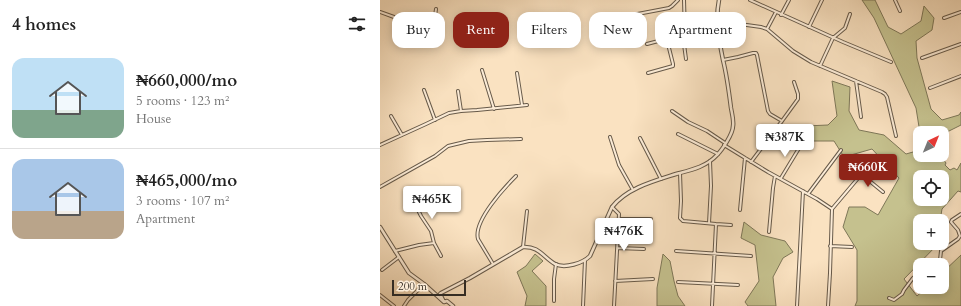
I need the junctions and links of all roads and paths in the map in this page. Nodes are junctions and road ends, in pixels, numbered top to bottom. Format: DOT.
graph roads {
  1 [pos="678,0"];
  2 [pos="684,0"];
  3 [pos="719,0"];
  4 [pos="750,0"];
  5 [pos="758,0"];
  6 [pos="789,0"];
  7 [pos="822,0"];
  8 [pos="895,0"];
  9 [pos="757,3"];
  10 [pos="436,9"];
  11 [pos="900,11"];
  12 [pos="380,12"];
  13 [pos="647,12"];
  14 [pos="684,12"];
  15 [pos="718,12"];
  16 [pos="776,12"];
  17 [pos="961,12"];
  18 [pos="850,14"];
  19 [pos="781,15"];
  20 [pos="944,18"];
  21 [pos="746,25"];
  22 [pos="809,27"];
  23 [pos="767,29"];
  24 [pos="833,38"];
  25 [pos="655,42"];
  26 [pos="647,44"];
  27 [pos="961,44"];
  28 [pos="668,48"];
  29 [pos="684,48"];
  30 [pos="720,48"];
  31 [pos="922,58"];
  32 [pos="686,59"];
  33 [pos="723,60"];
  34 [pos="891,62"];
  35 [pos="820,66"];
  36 [pos="482,70"];
  37 [pos="517,73"];
  38 [pos="648,73"];
  39 [pos="961,76"];
  40 [pos="856,81"];
  41 [pos="794,82"];
  42 [pos="930,88"];
  43 [pos="424,90"];
  44 [pos="458,91"];
  45 [pos="528,105"];
  46 [pos="522,106"];
  47 [pos="494,108"];
  48 [pos="461,111"];
  49 [pos="672,111"];
  50 [pos="391,116"];
  51 [pos="861,117"];
  52 [pos="435,120"];
  53 [pos="782,121"];
  54 [pos="678,134"];
  55 [pos="402,135"];
  56 [pos="896,136"];
  57 [pos="610,137"];
  58 [pos="640,138"];
  59 [pos="521,139"];
  60 [pos="725,144"];
  61 [pos="380,145"];
  62 [pos="801,145"];
  63 [pos="840,150"];
  64 [pos="718,154"];
  65 [pos="874,157"];
  66 [pos="745,158"];
  67 [pos="710,161"];
  68 [pos="751,162"];
  69 [pos="680,173"];
  70 [pos="861,174"];
  71 [pos="516,176"];
  72 [pos="775,176"];
  73 [pos="781,178"];
  74 [pos="661,179"];
  75 [pos="380,187"];
  76 [pos="434,188"];
  77 [pos="633,190"];
  78 [pos="803,191"];
  79 [pos="883,192"];
  80 [pos="808,194"];
  81 [pos="612,207"];
  82 [pos="832,209"];
  83 [pos="740,210"];
  84 [pos="527,211"];
  85 [pos="961,214"];
  86 [pos="619,219"];
  87 [pos="652,219"];
  88 [pos="709,224"];
  89 [pos="716,224"];
  90 [pos="731,224"];
  91 [pos="380,227"];
  92 [pos="769,232"];
  93 [pos="434,243"];
  94 [pos="830,246"];
  95 [pos="523,247"];
  96 [pos="852,247"];
  97 [pos="617,248"];
  98 [pos="644,249"];
  99 [pos="395,251"];
  100 [pos="676,251"];
  101 [pos="716,254"];
  102 [pos="441,256"];
  103 [pos="751,256"];
  104 [pos="399,257"];
  105 [pos="940,258"];
  106 [pos="585,260"];
  107 [pos="493,264"];
  108 [pos="556,264"];
  109 [pos="382,270"];
  110 [pos="913,278"];
  111 [pos="654,279"];
  112 [pos="615,281"];
  113 [pos="678,282"];
  114 [pos="714,283"];
  115 [pos="424,284"];
  116 [pos="738,285"];
  117 [pos="380,295"];
  118 [pos="889,298"];
  119 [pos="554,301"];
  120 [pos="444,302"];
  121 [pos="394,306"];
  122 [pos="404,306"];
  123 [pos="453,306"];
  124 [pos="583,306"];
  125 [pos="614,306"];
  126 [pos="712,306"];
  127 [pos="797,306"];
  128 [pos="828,306"];
  1 -- 13 [label="street"];
  2 -- 14 [label="street"];
  3 -- 15 [label="street"];
  4 -- 9 [label="street"];
  5 -- 9 [label="street"];
  6 -- 19 [label="street"];
  7 -- 22 [label="street"];
  8 -- 11 [label="street"];
  9 -- 16 [label="street"];
  10 -- 12 [label="street"];
  16 -- 19 [label="street"];
  16 -- 23 [label="street"];
  17 -- 20 [label="street"];
  18 -- 24 [label="street"];
  19 -- 22 [label="street"];
  21 -- 23 [label="street"];
  22 -- 24 [label="street"];
  23 -- 35 [label="street"];
  24 -- 34 [label="street"];
  24 -- 35 [label="street"];
  25 -- 26 [label="street"];
  27 -- 31 [label="street"];
  28 -- 38 [label="street"];
  29 -- 32 [label="street"];
  30 -- 33 [label="street"];
  33 -- 53 [label="street"];
  33 -- 60 [label="street"];
  35 -- 40 [label="street"];
  36 -- 47 [label="street"];
  37 -- 46 [label="street"];
  39 -- 42 [label="street"];
  40 -- 51 [label="street"];
  40 -- 56 [label="street"];
  41 -- 53 [label="street"];
  43 -- 52 [label="street"];
  44 -- 48 [label="street"];
  45 -- 46 [label="street"];
  46 -- 47 [label="street"];
  47 -- 48 [label="street"];
  48 -- 52 [label="street"];
  49 -- 60 [label="street"];
  50 -- 55 [label="street"];
  52 -- 55 [label="street"];
  53 -- 68 [label="street"];
  54 -- 64 [label="street"];
  55 -- 61 [label="street"];
  57 -- 77 [label="street"];
  58 -- 74 [label="street"];
  59 -- 75 [label="street"];
  60 -- 64 [label="street"];
  60 -- 66 [label="street"];
  62 -- 73 [label="street"];
  63 -- 80 [label="street"];
  64 -- 67 [label="street"];
  65 -- 70 [label="street"];
  66 -- 68 [label="street"];
  66 -- 83 [label="street"];
  67 -- 69 [label="street"];
  67 -- 88 [label="street"];
  68 -- 72 [label="street"];
  69 -- 74 [label="street"];
  69 -- 88 [label="street"];
  70 -- 79 [label="street"];
  70 -- 82 [label="street"];
  71 -- 107 [label="street"];
  72 -- 73 [label="street"];
  72 -- 92 [label="street"];
  73 -- 78 [label="street"];
  74 -- 77 [label="street"];
  76 -- 93 [label="street"];
  77 -- 81 [label="street"];
  78 -- 80 [label="street"];
  78 -- 127 [label="street"];
  80 -- 82 [label="street"];
  81 -- 86 [label="street"];
  81 -- 106 [label="street"];
  82 -- 94 [label="street"];
  84 -- 95 [label="street"];
  85 -- 105 [label="street"];
  86 -- 87 [label="street"];
  86 -- 97 [label="street"];
  88 -- 89 [label="street"];
  89 -- 90 [label="street"];
  89 -- 101 [label="street"];
  91 -- 99 [label="street"];
  93 -- 99 [label="street"];
  93 -- 102 [label="street"];
  94 -- 96 [label="street"];
  94 -- 128 [label="street"];
  95 -- 107 [label="street"];
  95 -- 108 [label="street"];
  97 -- 98 [label="street"];
  97 -- 112 [label="street"];
  99 -- 104 [label="street"];
  100 -- 101 [label="street"];
  101 -- 103 [label="street"];
  101 -- 114 [label="street"];
  104 -- 109 [label="street"];
  104 -- 115 [label="street"];
  106 -- 108 [label="street"];
  106 -- 124 [label="street"];
  107 -- 120 [label="street"];
  108 -- 119 [label="street"];
  110 -- 118 [label="street"];
  111 -- 112 [label="street"];
  112 -- 125 [label="street"];
  113 -- 114 [label="street"];
  114 -- 116 [label="street"];
  114 -- 126 [label="street"];
  115 -- 120 [label="street"];
  115 -- 122 [label="street"];
  117 -- 121 [label="street"];
  120 -- 123 [label="street"];
}
